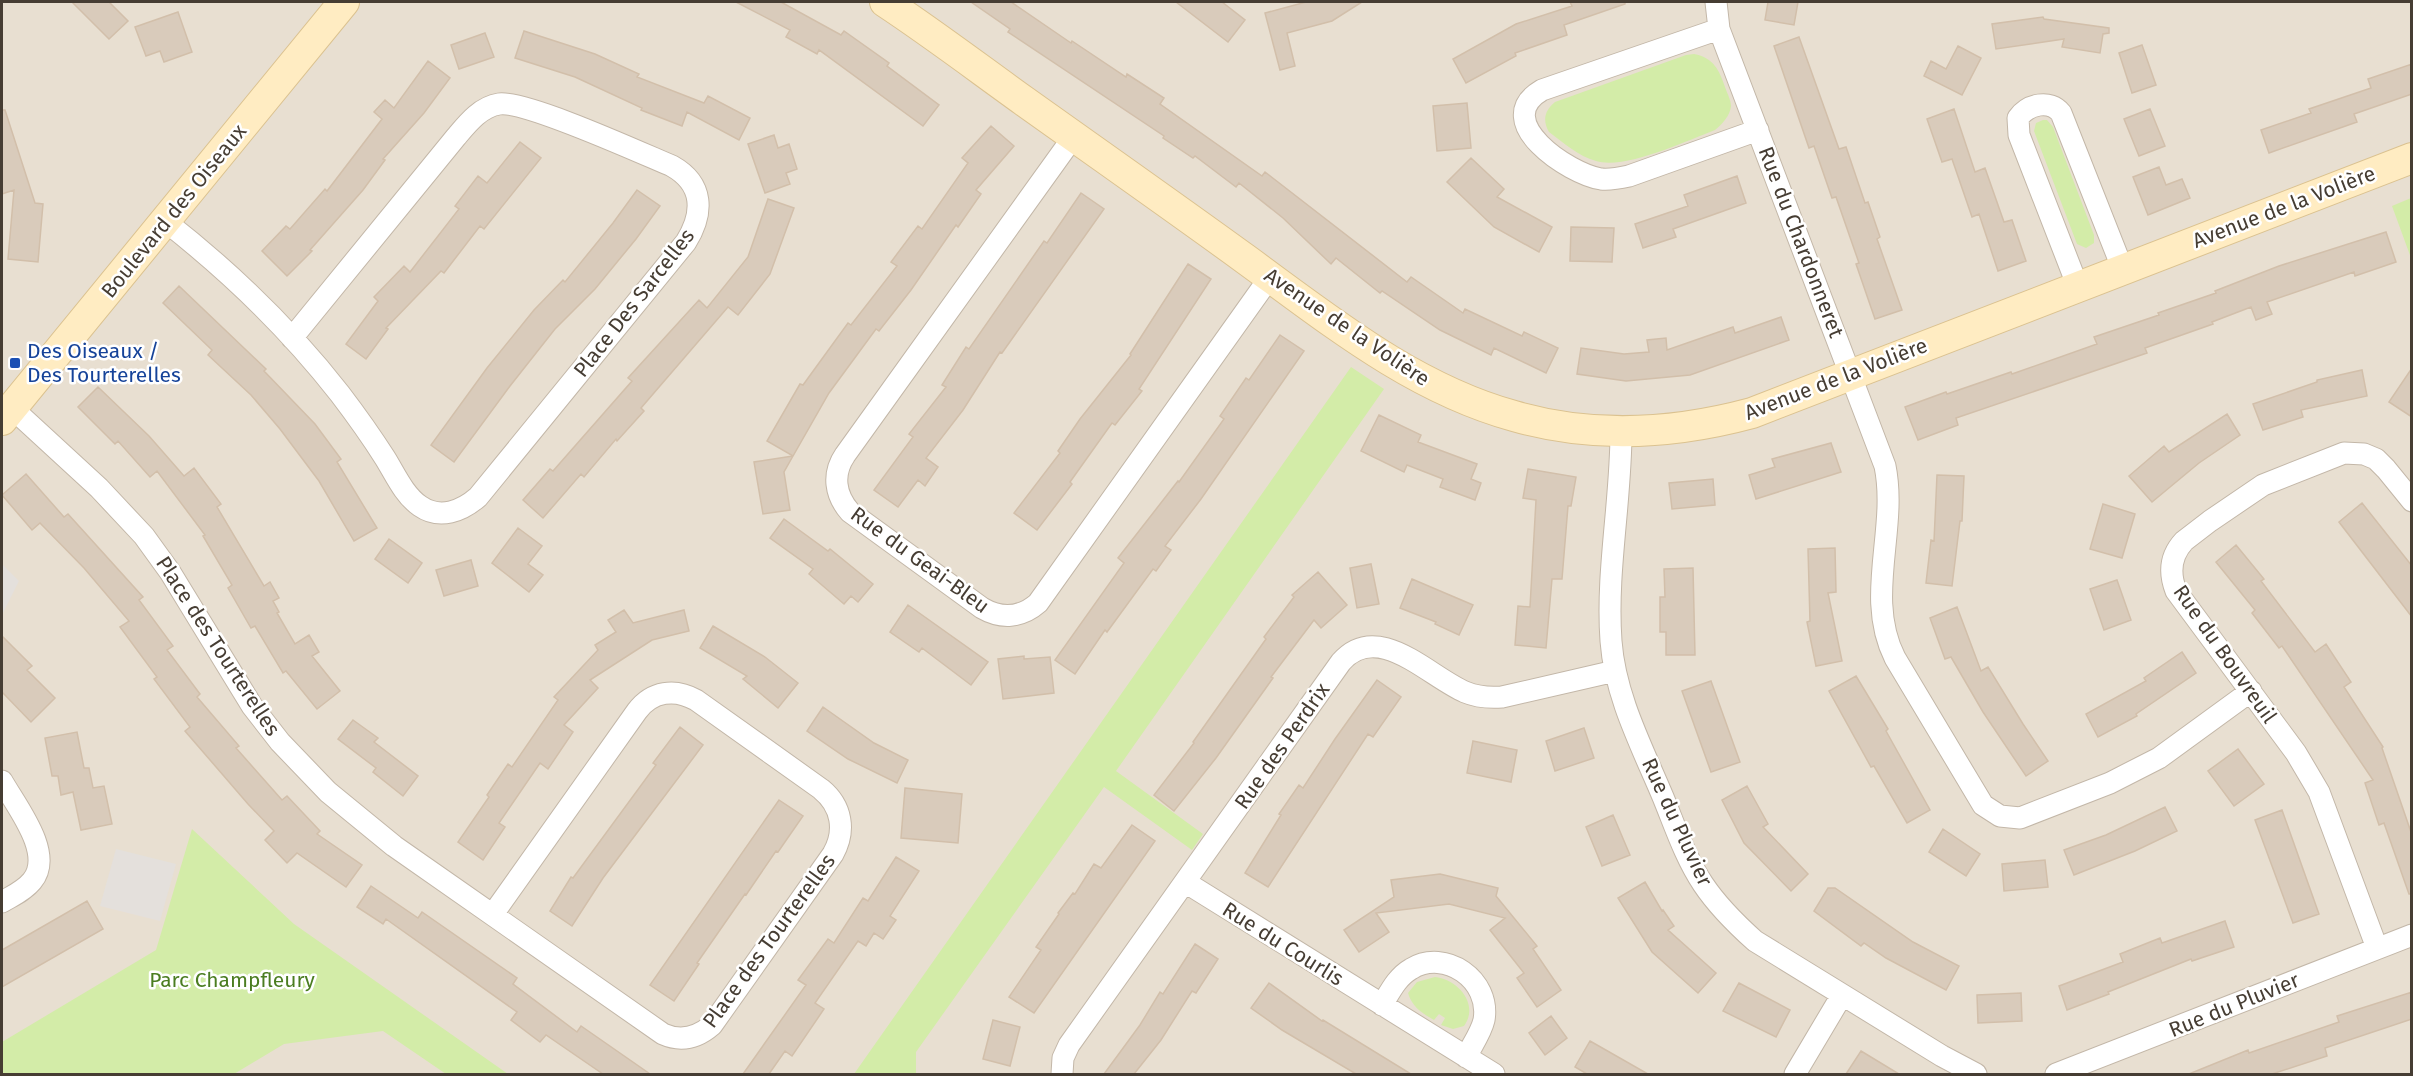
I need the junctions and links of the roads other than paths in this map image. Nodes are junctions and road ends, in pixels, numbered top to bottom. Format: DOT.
graph roads {
  1 [pos="344,2"];
  2 [pos="1716,2"];
  3 [pos="894,4"];
  4 [pos="1719,29"];
  5 [pos="1758,130"];
  6 [pos="1074,136"];
  7 [pos="2412,158"];
  8 [pos="165,221"];
  9 [pos="2123,270"];
  10 [pos="1270,277"];
  11 [pos="2078,287"];
  12 [pos="292,338"];
  13 [pos="1851,375"];
  14 [pos="7,414"];
  15 [pos="1621,432"];
  16 [pos="2412,501"];
  17 [pos="1615,671"];
  18 [pos="2251,691"];
  19 [pos="2,781"];
  20 [pos="1185,882"];
  21 [pos="2,902"];
  22 [pos="493,914"];
  23 [pos="2412,935"];
  24 [pos="2377,948"];
  25 [pos="1842,995"];
  26 [pos="1382,1005"];
  27 [pos="1466,1057"];
  28 [pos="2084,1070"];
  29 [pos="1062,1074"];
  30 [pos="1494,1074"];
  31 [pos="1795,1074"];
  32 [pos="1976,1074"];
  33 [pos="2056,1074"];
  1 -- 8 [label="street, Boulevard des Oiseaux"];
  2 -- 4 [label="street, Rue du Chardonneret"];
  3 -- 6 [label="street, Avenue de la Volière"];
  4 -- 5 [label="street, Rue du Chardonneret"];
  4 -- 5 [label="street, Rue du Chardonneret"];
  5 -- 13 [label="street, Rue du Chardonneret"];
  6 -- 10 [label="street, Avenue de la Volière"];
  6 -- 10 [label="street, Rue du Geai-Bleu"];
  7 -- 9 [label="street, Avenue de la Volière"];
  8 -- 12 [label="street, Place Des Sarcelles"];
  8 -- 14 [label="street, Boulevard des Oiseaux"];
  9 -- 11 [label="street, Avenue de la Volière"];
  9 -- 11 [label="street"];
  10 -- 15 [label="street, Avenue de la Volière"];
  11 -- 13 [label="street, Avenue de la Volière"];
  12 -- 12 [label="street, Place Des Sarcelles"];
  13 -- 15 [label="street, Avenue de la Volière"];
  13 -- 18 [label="street, Rue du Chardonneret"];
  14 -- 22 [label="street, Place des Tourterelles"];
  15 -- 17 [label="street, Rue du Pluvier"];
  16 -- 18 [label="street, Rue du Bouvreuil"];
  17 -- 20 [label="street, Rue des Perdrix"];
  17 -- 25 [label="street, Rue du Pluvier"];
  18 -- 24 [label="street, Rue du Bouvreuil"];
  19 -- 21 [label="street"];
  20 -- 26 [label="street, Rue du Courlis"];
  20 -- 29 [label="street, Rue des Perdrix"];
  22 -- 22 [label="street, Place des Tourterelles"];
  23 -- 24 [label="street, Rue du Pluvier"];
  24 -- 28 [label="street, Rue du Pluvier"];
  25 -- 31 [label="street"];
  25 -- 32 [label="street, Rue du Pluvier"];
  26 -- 27 [label="street, Rue du Courlis"];
  26 -- 27 [label="street"];
  27 -- 30 [label="street, Rue du Courlis"];
  28 -- 33 [label="street, Rue du Pluvier"];
}
